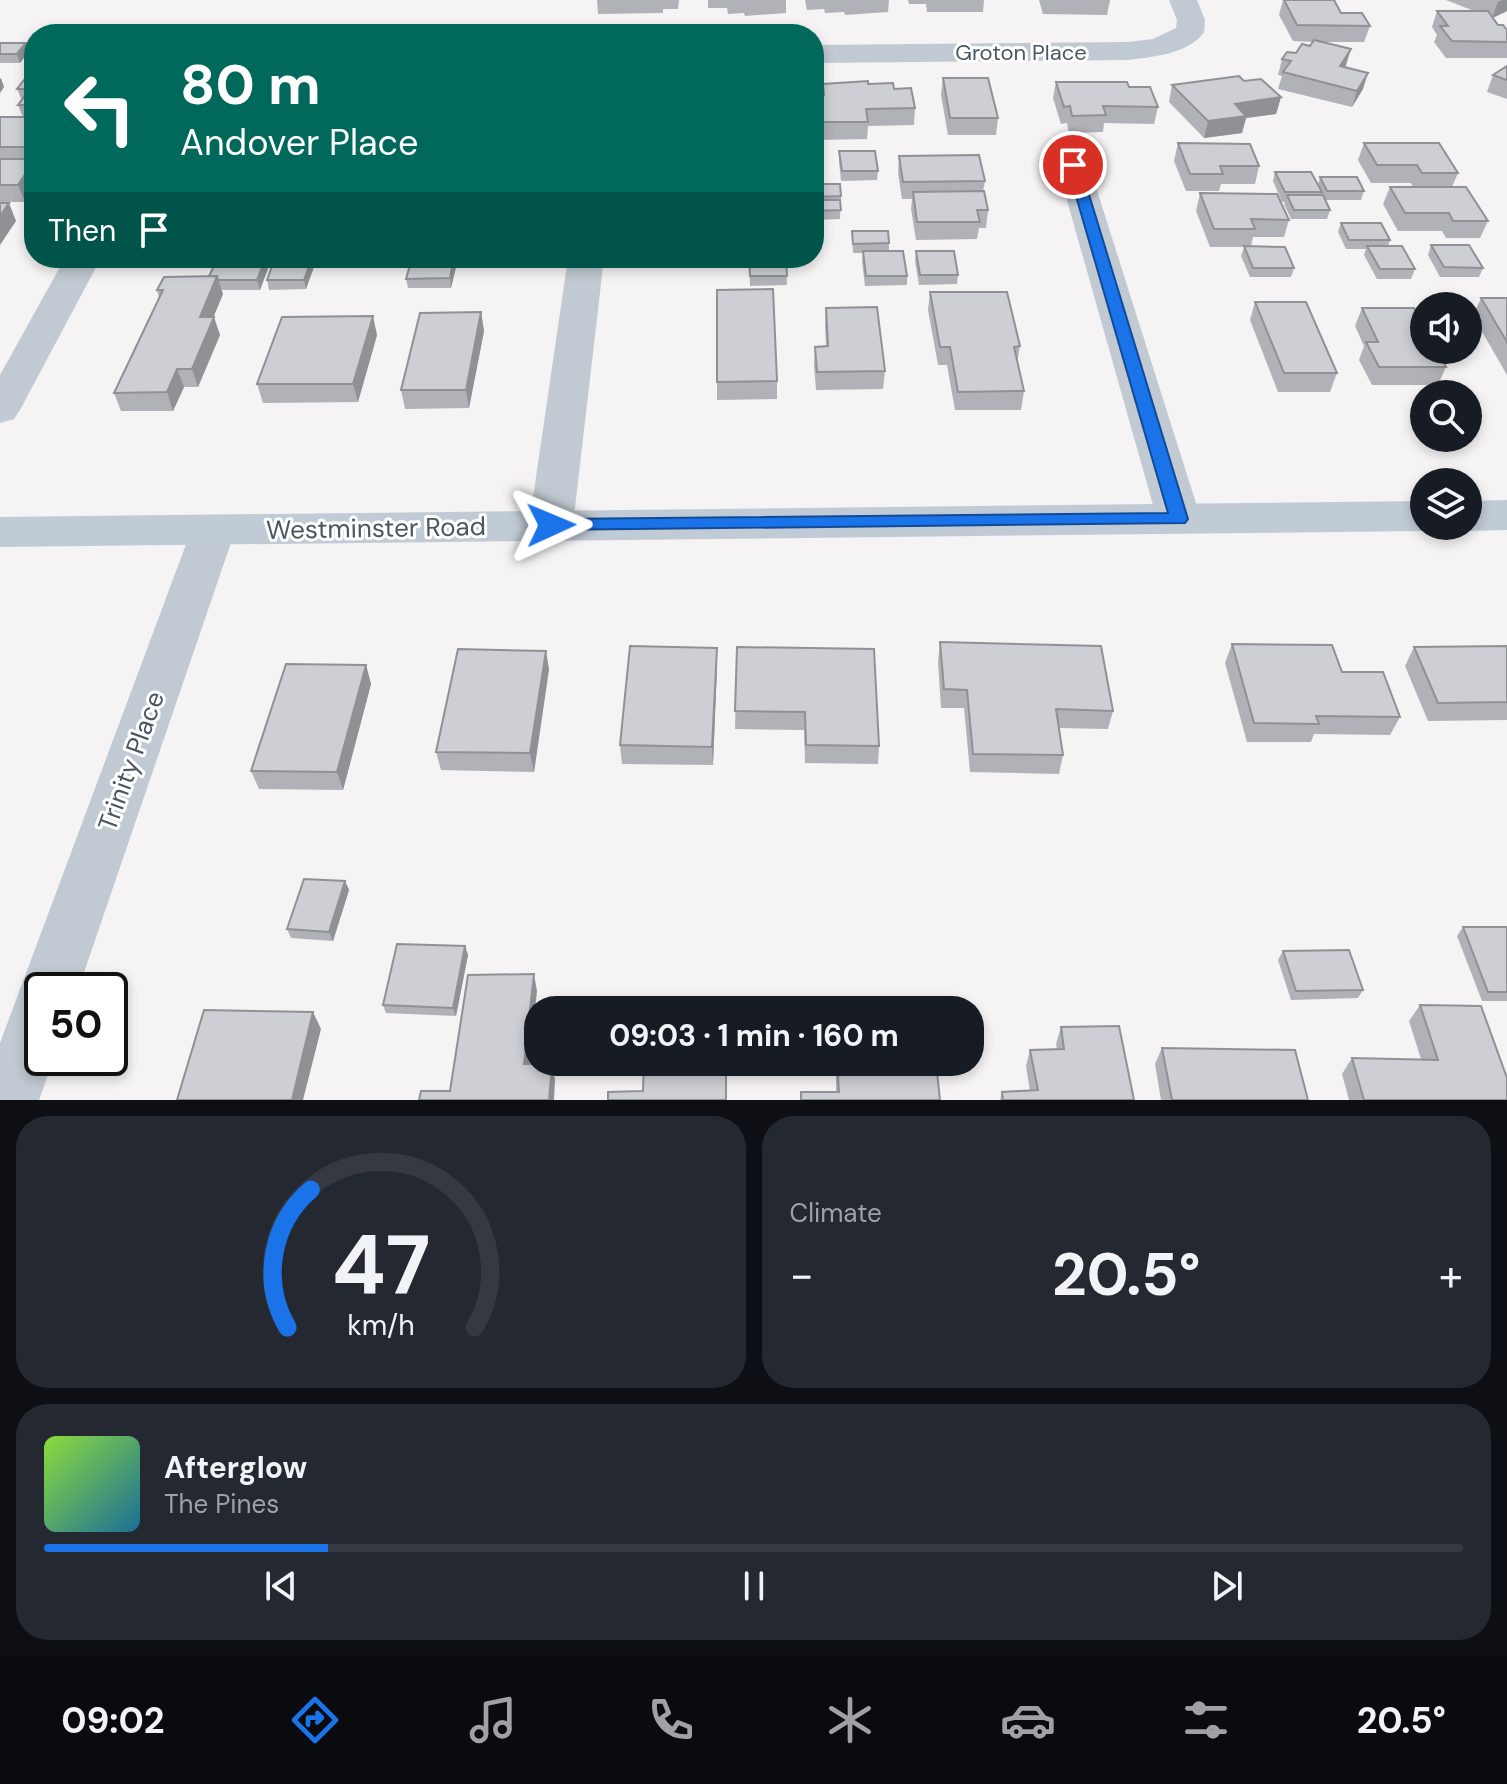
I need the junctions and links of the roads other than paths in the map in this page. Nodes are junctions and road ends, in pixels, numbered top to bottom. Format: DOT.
graph roads {
  1 [pos="1183,0"];
  2 [pos="824,54"];
  3 [pos="1073,165"];
  4 [pos="78,268"];
  5 [pos="585,268"];
  6 [pos="0,410"];
  7 [pos="1507,515"];
  8 [pos="1410,516"];
  9 [pos="1482,516"];
  10 [pos="1179,519"];
  11 [pos="551,525"];
  12 [pos="213,531"];
  13 [pos="0,532"];
  14 [pos="55,972"];
  15 [pos="24,1058"];
  16 [pos="9,1100"];
  1 -- 2 [label="street, Groton Place"];
  3 -- 10 [label="street"];
  4 -- 6 [label="street"];
  5 -- 11 [label="street"];
  7 -- 9 [label="main road"];
  8 -- 10 [label="main road, Westminster Road"];
  10 -- 11 [label="main road, Westminster Road"];
  11 -- 12 [label="main road, Westminster Road"];
  12 -- 13 [label="main road, Westminster Road"];
  12 -- 14 [label="street, Trinity Place"];
  15 -- 16 [label="street"];
}
